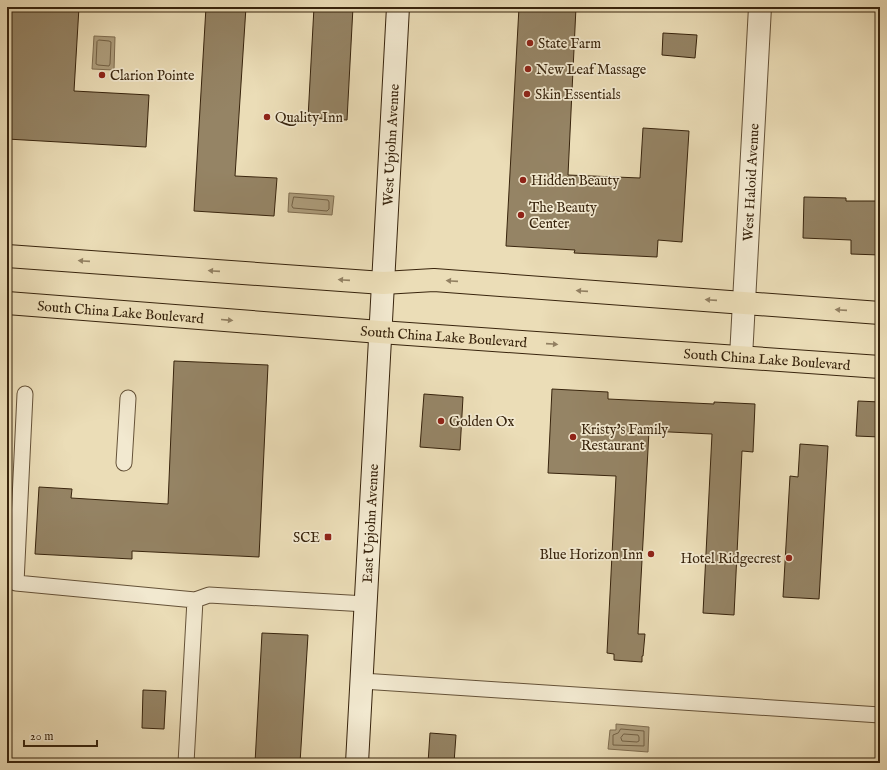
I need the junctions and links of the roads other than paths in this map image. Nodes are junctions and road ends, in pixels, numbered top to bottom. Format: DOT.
graph roads {
  1 [pos="398,7"];
  2 [pos="760,7"];
  3 [pos="7,256"];
  4 [pos="382,283"];
  5 [pos="7,302"];
  6 [pos="744,303"];
  7 [pos="880,313"];
  8 [pos="380,332"];
  9 [pos="741,357"];
  10 [pos="880,367"];
  11 [pos="25,394"];
  12 [pos="128,398"];
  13 [pos="124,464"];
  14 [pos="195,600"];
  15 [pos="366,604"];
  16 [pos="362,680"];
  17 [pos="880,715"];
  18 [pos="186,763"];
  19 [pos="357,763"];
  1 -- 4 [label="street, West Upjohn Avenue"];
  2 -- 6 [label="street, West Haloid Avenue"];
  4 -- 3 [label="main road, one-way"];
  6 -- 4 [label="main road, one-way"];
  4 -- 8 [label="street, East Upjohn Avenue"];
  5 -- 8 [label="main road, South China Lake Boulevard, one-way"];
  7 -- 6 [label="main road, one-way"];
  6 -- 9 [label="street, West Haloid Avenue"];
  8 -- 9 [label="main road, South China Lake Boulevard, one-way"];
  8 -- 15 [label="street, East Upjohn Avenue"];
  9 -- 10 [label="main road, South China Lake Boulevard"];
  11 -- 14 [label="lane"];
  12 -- 13 [label="lane"];
  14 -- 15 [label="lane"];
  14 -- 18 [label="lane"];
  15 -- 16 [label="street, East Upjohn Avenue"];
  16 -- 17 [label="lane"];
  16 -- 19 [label="street, East Upjohn Avenue"];
}
